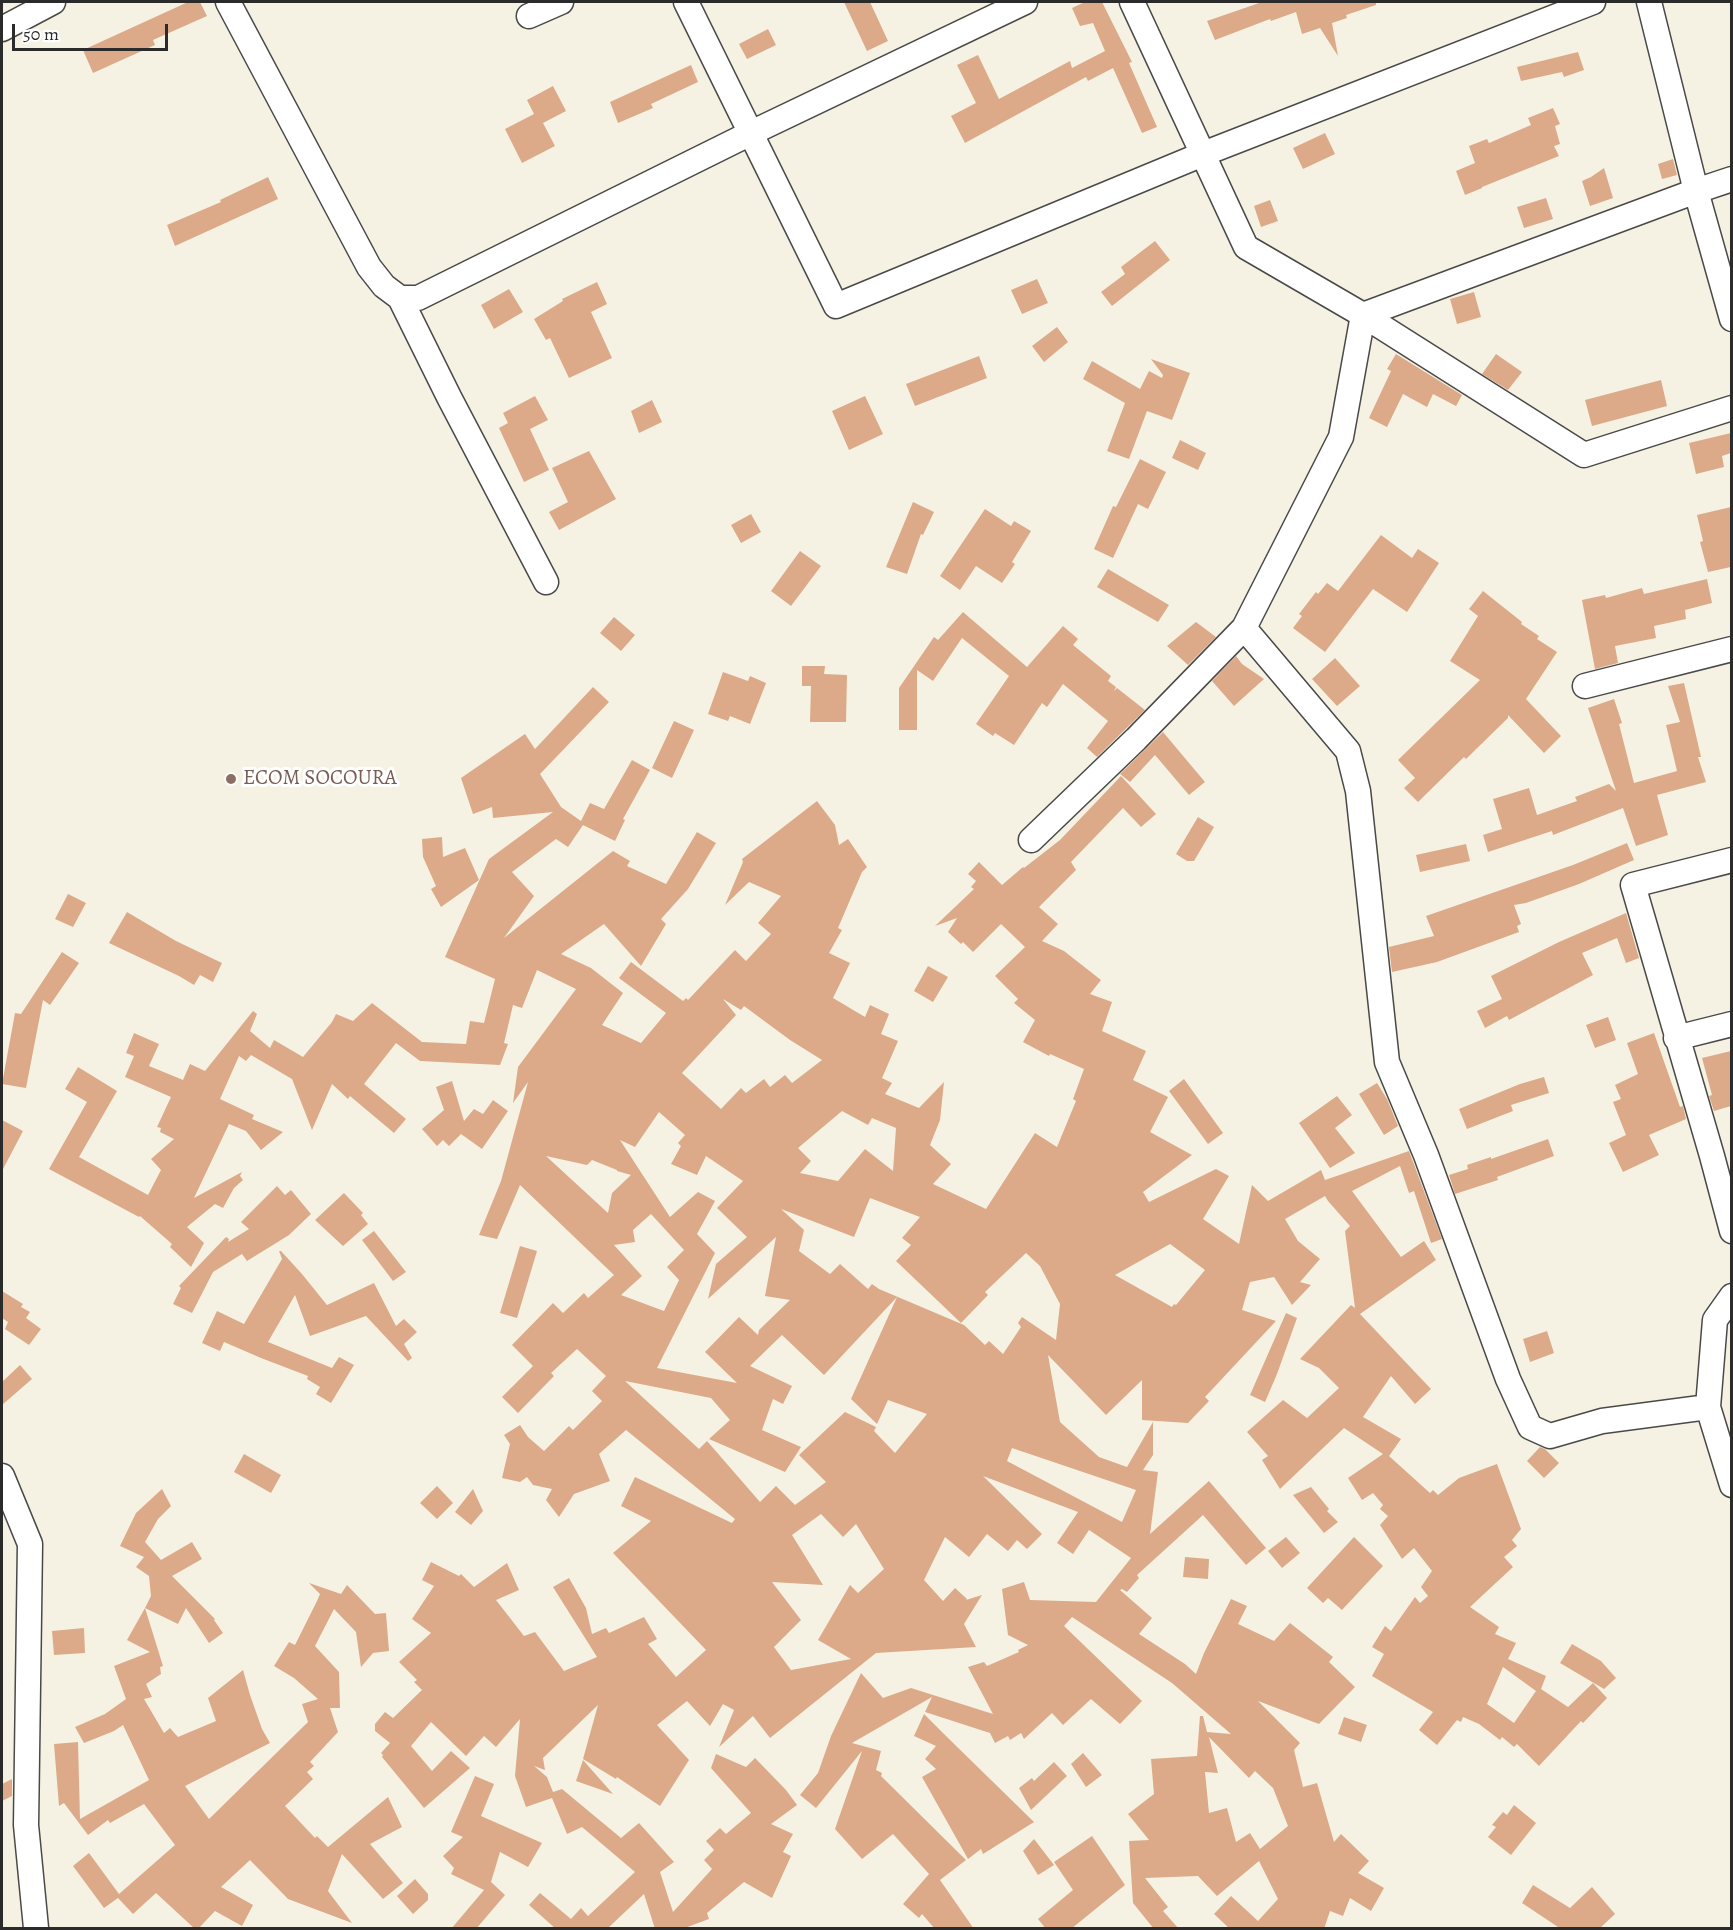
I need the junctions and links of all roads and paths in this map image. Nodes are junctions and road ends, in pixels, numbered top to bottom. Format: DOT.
graph roads {
  1 [pos="52,2"];
  2 [pos="228,2"];
  3 [pos="561,2"];
  4 [pos="686,2"];
  5 [pos="1025,2"];
  6 [pos="1132,2"];
  7 [pos="1593,2"];
  8 [pos="1649,2"];
  9 [pos="529,16"];
  10 [pos="2,29"];
  11 [pos="751,133"];
  12 [pos="1203,154"];
  13 [pos="1731,179"];
  14 [pos="1696,190"];
  15 [pos="400,298"];
  16 [pos="1363,315"];
  17 [pos="1731,319"];
  18 [pos="1731,408"];
  19 [pos="546,582"];
  20 [pos="1244,628"];
  21 [pos="1731,649"];
  22 [pos="1586,686"];
  23 [pos="1031,840"];
  24 [pos="1731,860"];
  25 [pos="1731,1024"];
  26 [pos="1676,1038"];
  27 [pos="1731,1231"];
  28 [pos="1731,1296"];
  29 [pos="1708,1407"];
  30 [pos="2,1476"];
  31 [pos="1731,1485"];
  32 [pos="36,1929"];
  1 -- 10 [label="street"];
  2 -- 15 [label="street"];
  3 -- 9 [label="street"];
  4 -- 11 [label="street"];
  5 -- 11 [label="street"];
  6 -- 12 [label="street"];
  7 -- 12 [label="street"];
  8 -- 14 [label="street"];
  11 -- 12 [label="street"];
  11 -- 15 [label="street"];
  12 -- 16 [label="street"];
  13 -- 14 [label="street"];
  14 -- 16 [label="street"];
  14 -- 17 [label="street"];
  15 -- 19 [label="street"];
  16 -- 18 [label="street"];
  16 -- 20 [label="street"];
  20 -- 23 [label="street"];
  20 -- 29 [label="street"];
  21 -- 22 [label="street"];
  24 -- 26 [label="street"];
  25 -- 26 [label="street"];
  26 -- 27 [label="street"];
  28 -- 29 [label="street"];
  29 -- 31 [label="street"];
  30 -- 32 [label="street"];
}
